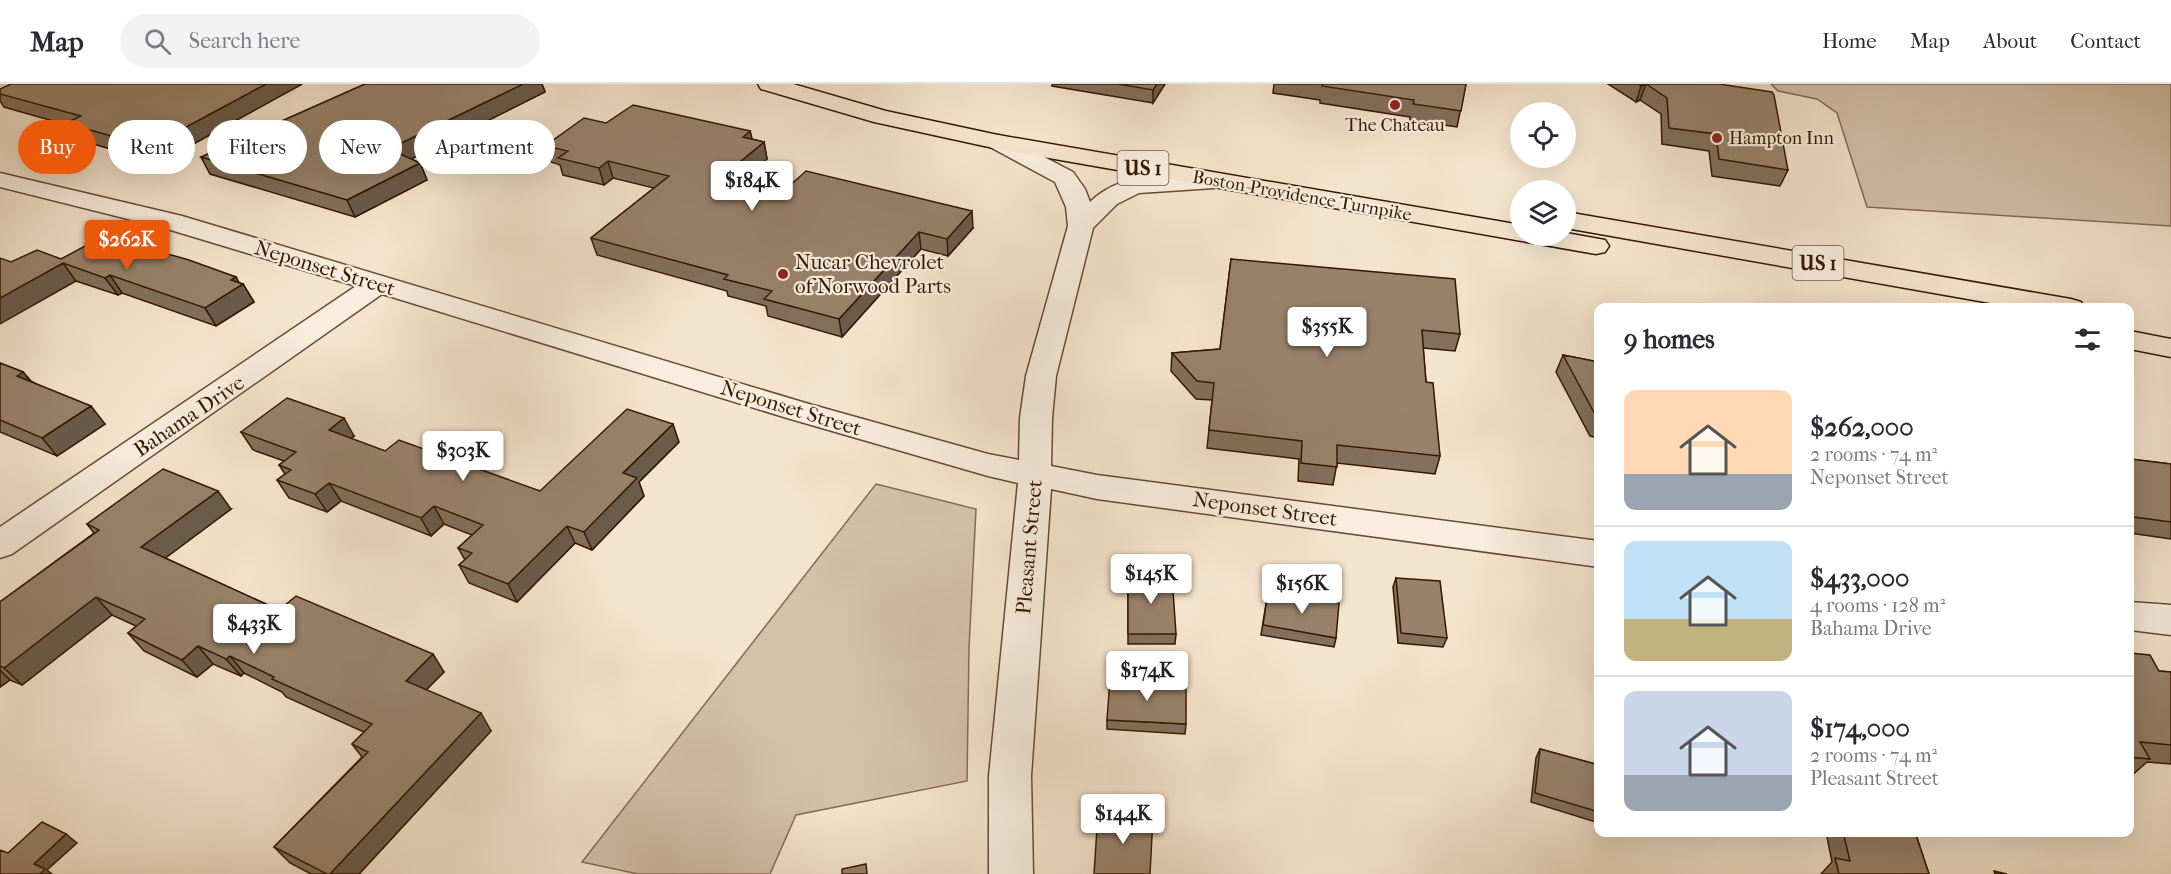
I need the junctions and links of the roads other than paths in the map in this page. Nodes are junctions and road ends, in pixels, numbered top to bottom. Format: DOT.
graph roads {
  1 [pos="769,84"];
  2 [pos="837,84"];
  3 [pos="998,142"];
  4 [pos="0,180"];
  5 [pos="1214,181"];
  6 [pos="1510,210"];
  7 [pos="1576,222"];
  8 [pos="1081,226"];
  9 [pos="1510,231"];
  10 [pos="1576,243"];
  11 [pos="378,284"];
  12 [pos="1930,303"];
  13 [pos="2042,303"];
  14 [pos="2134,320"];
  15 [pos="2171,327"];
  16 [pos="2134,341"];
  17 [pos="2171,348"];
  18 [pos="1035,476"];
  19 [pos="0,545"];
  20 [pos="1594,553"];
  21 [pos="2134,616"];
  22 [pos="2171,620"];
  23 [pos="1011,874"];
  1 -- 3 [label="main road, Boston-Providence Turnpike / US 1"];
  2 -- 6 [label="main road, Boston-Providence Turnpike / US 1"];
  3 -- 5 [label="main road, Boston-Providence Turnpike / US 1"];
  3 -- 8 [label="street, Pleasant Street"];
  4 -- 11 [label="street, Neponset Street"];
  5 -- 8 [label="street, Pleasant Street"];
  5 -- 9 [label="main road, Boston-Providence Turnpike / US 1"];
  7 -- 13 [label="main road, US 1"];
  8 -- 18 [label="street, Pleasant Street"];
  10 -- 12 [label="main road, US 1"];
  11 -- 18 [label="street, Neponset Street"];
  11 -- 19 [label="street, Bahama Drive"];
  14 -- 15 [label="main road"];
  16 -- 17 [label="main road"];
  18 -- 20 [label="street, Neponset Street"];
  18 -- 23 [label="street, Pleasant Street"];
  21 -- 22 [label="street"];
}
